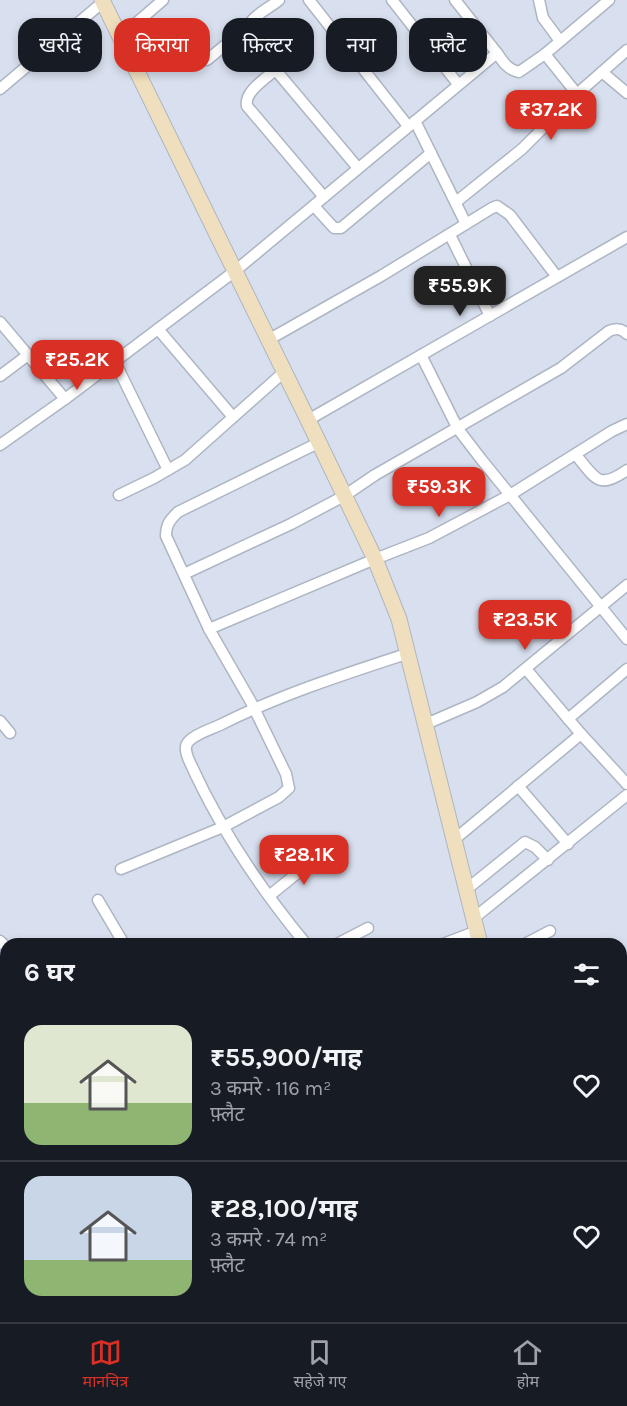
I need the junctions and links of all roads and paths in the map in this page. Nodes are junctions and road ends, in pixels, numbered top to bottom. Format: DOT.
graph roads {
  1 [pos="163,0"];
  2 [pos="279,0"];
  3 [pos="309,0"];
  4 [pos="392,0"];
  5 [pos="455,0"];
  6 [pos="539,0"];
  7 [pos="609,0"];
  8 [pos="103,1"];
  9 [pos="142,18"];
  10 [pos="254,18"];
  11 [pos="114,24"];
  12 [pos="560,41"];
  13 [pos="222,48"];
  14 [pos="627,50"];
  15 [pos="497,53"];
  16 [pos="545,54"];
  17 [pos="210,58"];
  18 [pos="137,72"];
  19 [pos="273,72"];
  20 [pos="278,72"];
  21 [pos="602,72"];
  22 [pos="458,84"];
  23 [pos="0,89"];
  24 [pos="627,93"];
  25 [pos="577,94"];
  26 [pos="412,123"];
  27 [pos="431,153"];
  28 [pos="358,168"];
  29 [pos="324,197"];
  30 [pos="456,202"];
  31 [pos="315,206"];
  32 [pos="466,224"];
  33 [pos="450,235"];
  34 [pos="627,237"];
  35 [pos="234,271"];
  36 [pos="557,277"];
  37 [pos="489,316"];
  38 [pos="0,322"];
  39 [pos="158,329"];
  40 [pos="627,334"];
  41 [pos="268,340"];
  42 [pos="421,355"];
  43 [pos="28,356"];
  44 [pos="115,362"];
  45 [pos="284,372"];
  46 [pos="0,376"];
  47 [pos="65,399"];
  48 [pos="233,417"];
  49 [pos="308,420"];
  50 [pos="627,424"];
  51 [pos="458,429"];
  52 [pos="318,443"];
  53 [pos="0,445"];
  54 [pos="576,455"];
  55 [pos="168,470"];
  56 [pos="627,470"];
  57 [pos="119,495"];
  58 [pos="510,495"];
  59 [pos="344,496"];
  60 [pos="375,559"];
  61 [pos="184,574"];
  62 [pos="627,585"];
  63 [pos="601,606"];
  64 [pos="208,629"];
  65 [pos="627,639"];
  66 [pos="408,653"];
  67 [pos="526,669"];
  68 [pos="627,669"];
  69 [pos="254,708"];
  70 [pos="568,719"];
  71 [pos="0,721"];
  72 [pos="426,724"];
  73 [pos="10,733"];
  74 [pos="581,734"];
  75 [pos="627,784"];
  76 [pos="519,786"];
  77 [pos="625,800"];
  78 [pos="223,827"];
  79 [pos="455,839"];
  80 [pos="568,844"];
  81 [pos="321,854"];
  82 [pos="548,860"];
  83 [pos="121,869"];
  84 [pos="467,890"];
  85 [pos="268,896"];
  86 [pos="98,900"];
  87 [pos="368,928"];
  88 [pos="550,930"];
  89 [pos="477,931"];
  90 [pos="120,938"];
  91 [pos="301,938"];
  92 [pos="349,938"];
  93 [pos="459,938"];
  94 [pos="536,938"];
  1 -- 9 [label="street"];
  2 -- 10 [label="street"];
  3 -- 26 [label="street"];
  4 -- 22 [label="street"];
  5 -- 15 [label="street"];
  6 -- 12 [label="street"];
  7 -- 12 [label="street"];
  8 -- 11 [label="street"];
  8 -- 23 [label="street"];
  12 -- 16 [label="street"];
  13 -- 17 [label="street"];
  14 -- 21 [label="street"];
  15 -- 16 [label="street"];
  15 -- 22 [label="street"];
  16 -- 25 [label="street"];
  18 -- 35 [label="street"];
  19 -- 29 [label="street"];
  20 -- 28 [label="street"];
  21 -- 24 [label="street"];
  21 -- 25 [label="street"];
  22 -- 26 [label="street"];
  25 -- 30 [label="street"];
  26 -- 27 [label="street"];
  26 -- 28 [label="street"];
  27 -- 30 [label="street"];
  27 -- 31 [label="street"];
  28 -- 29 [label="street"];
  29 -- 31 [label="street"];
  30 -- 32 [label="street"];
  31 -- 35 [label="street"];
  32 -- 33 [label="street"];
  32 -- 36 [label="street"];
  33 -- 37 [label="street"];
  33 -- 41 [label="street"];
  34 -- 36 [label="street"];
  35 -- 39 [label="street"];
  35 -- 41 [label="street"];
  36 -- 37 [label="street"];
  37 -- 42 [label="street"];
  38 -- 43 [label="street"];
  39 -- 44 [label="street"];
  39 -- 48 [label="street"];
  40 -- 51 [label="street"];
  41 -- 45 [label="street"];
  42 -- 49 [label="street"];
  42 -- 51 [label="street"];
  43 -- 46 [label="street"];
  43 -- 47 [label="street"];
  44 -- 47 [label="street"];
  44 -- 55 [label="street"];
  45 -- 48 [label="street"];
  45 -- 49 [label="street"];
  47 -- 53 [label="street"];
  48 -- 55 [label="street"];
  49 -- 52 [label="street"];
  50 -- 54 [label="street"];
  51 -- 58 [label="street"];
  51 -- 59 [label="street"];
  52 -- 59 [label="street"];
  52 -- 61 [label="street"];
  54 -- 56 [label="street"];
  54 -- 58 [label="street"];
  55 -- 57 [label="street"];
  58 -- 60 [label="street"];
  58 -- 63 [label="street"];
  59 -- 60 [label="street"];
  59 -- 61 [label="street"];
  60 -- 64 [label="street"];
  60 -- 66 [label="street"];
  61 -- 64 [label="street"];
  62 -- 63 [label="street"];
  63 -- 65 [label="street"];
  63 -- 67 [label="street"];
  64 -- 69 [label="street"];
  66 -- 69 [label="street"];
  66 -- 72 [label="street"];
  67 -- 70 [label="street"];
  67 -- 72 [label="street"];
  68 -- 70 [label="street"];
  69 -- 78 [label="street"];
  69 -- 78 [label="street"];
  70 -- 74 [label="street"];
  71 -- 73 [label="street"];
  72 -- 79 [label="street"];
  74 -- 75 [label="street"];
  74 -- 76 [label="street"];
  76 -- 79 [label="street"];
  76 -- 80 [label="street"];
  77 -- 80 [label="street"];
  78 -- 83 [label="street"];
  78 -- 85 [label="street"];
  79 -- 84 [label="street"];
  80 -- 82 [label="street"];
  81 -- 85 [label="street"];
  82 -- 84 [label="street"];
  82 -- 89 [label="street"];
  84 -- 89 [label="street"];
  85 -- 91 [label="street"];
  86 -- 90 [label="street"];
  87 -- 92 [label="street"];
  88 -- 94 [label="street"];
  89 -- 93 [label="street"];
}
